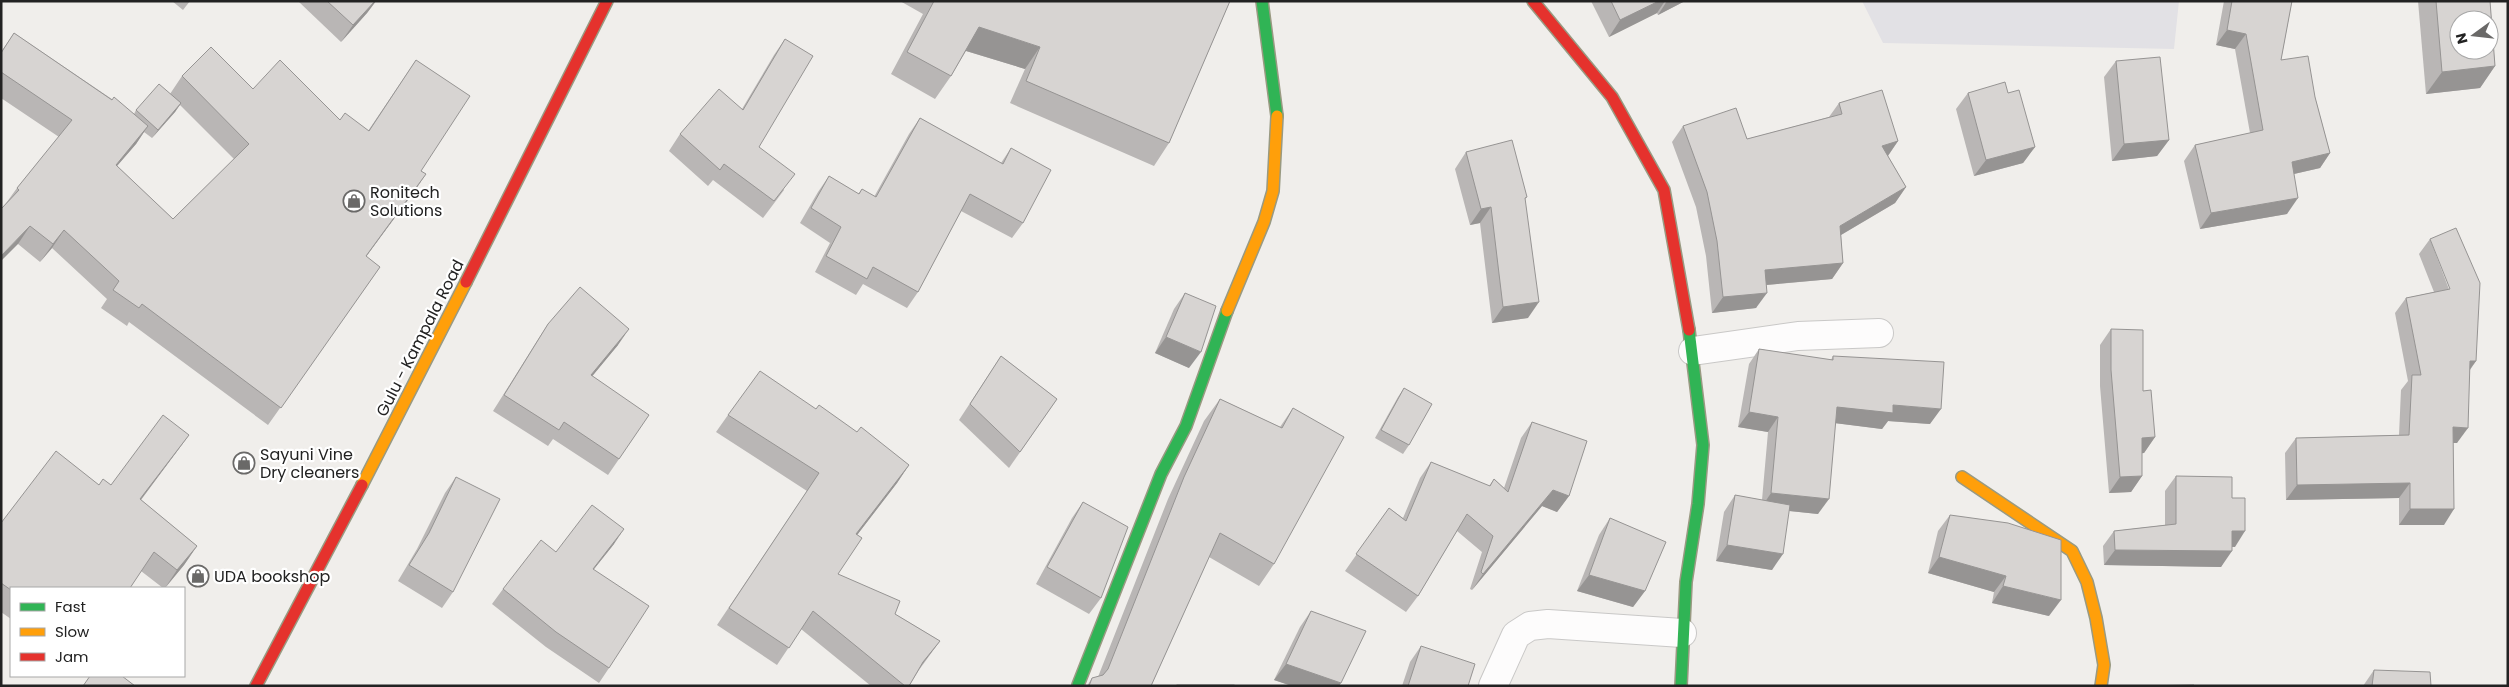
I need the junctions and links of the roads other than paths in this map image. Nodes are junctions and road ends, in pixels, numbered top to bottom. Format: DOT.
graph roads {
  1 [pos="607,1"];
  2 [pos="1262,1"];
  3 [pos="1533,1"];
  4 [pos="1879,333"];
  5 [pos="1693,351"];
  6 [pos="1962,477"];
  7 [pos="1682,633"];
  8 [pos="1078,685"];
  9 [pos="256,686"];
  10 [pos="1492,686"];
  11 [pos="1681,686"];
  12 [pos="2101,686"];
  1 -- 9 [label="street, Gulu - Kampala Road"];
  2 -- 8 [label="street"];
  3 -- 5 [label="street"];
  4 -- 5 [label="street"];
  5 -- 7 [label="street"];
  6 -- 12 [label="street"];
  7 -- 10 [label="street"];
  7 -- 11 [label="street"];
}
